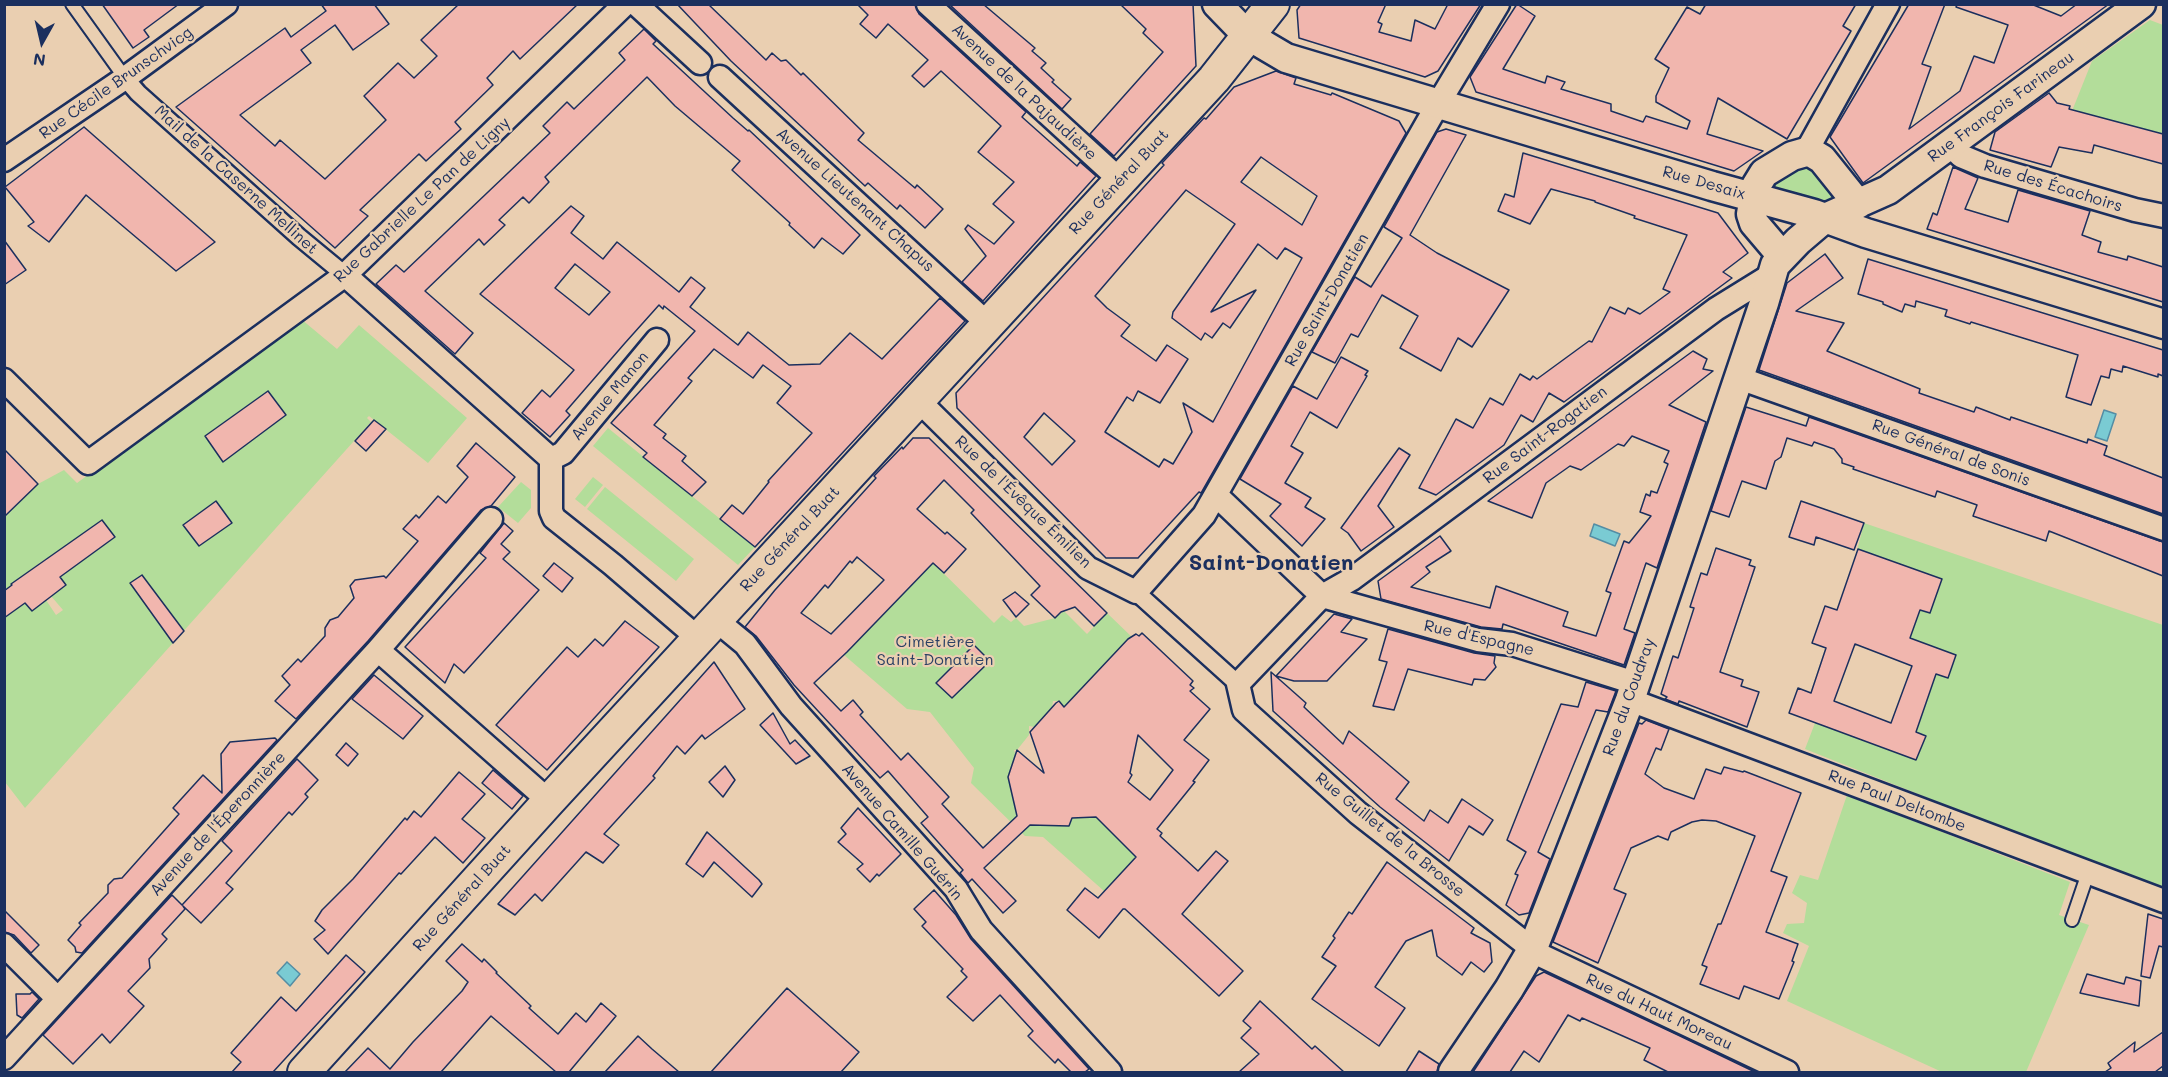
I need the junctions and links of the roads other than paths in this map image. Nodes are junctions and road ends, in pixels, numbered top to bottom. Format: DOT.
graph roads {
  1 [pos="72,4"];
  2 [pos="226,4"];
  3 [pos="626,4"];
  4 [pos="636,4"];
  5 [pos="928,4"];
  6 [pos="1216,4"];
  7 [pos="1273,4"];
  8 [pos="1498,4"];
  9 [pos="1888,4"];
  10 [pos="2141,4"];
  11 [pos="1247,35"];
  12 [pos="700,63"];
  13 [pos="720,77"];
  14 [pos="125,78"];
  15 [pos="1438,104"];
  16 [pos="1949,144"];
  17 [pos="1806,152"];
  18 [pos="4,160"];
  19 [pos="1120,180"];
  20 [pos="1754,197"];
  21 [pos="1858,204"];
  22 [pos="2163,216"];
  23 [pos="1825,218"];
  24 [pos="1776,266"];
  25 [pos="345,275"];
  26 [pos="988,324"];
  27 [pos="2163,324"];
  28 [pos="657,340"];
  29 [pos="1739,378"];
  30 [pos="4,380"];
  31 [pos="918,400"];
  32 [pos="557,456"];
  33 [pos="1216,495"];
  34 [pos="491,519"];
  35 [pos="2163,529"];
  36 [pos="1136,591"];
  37 [pos="1322,597"];
  38 [pos="708,630"];
  39 [pos="378,650"];
  40 [pos="1238,684"];
  41 [pos="1632,692"];
  42 [pos="549,801"];
  43 [pos="2088,873"];
  44 [pos="2163,901"];
  45 [pos="2072,920"];
  46 [pos="4,945"];
  47 [pos="1533,948"];
  48 [pos="57,999"];
  49 [pos="4,1058"];
  50 [pos="304,1072"];
  51 [pos="1110,1072"];
  52 [pos="1453,1072"];
  53 [pos="1786,1072"];
  1 -- 14 [label="lane, Mail de la Caserne Mellinet"];
  2 -- 14 [label="street, Rue Cécile Brunschvicg"];
  3 -- 25 [label="street, Rue Gabrielle Le Pan de Ligny"];
  4 -- 12 [label="street"];
  5 -- 19 [label="street, Avenue de la Pajaudière"];
  6 -- 11 [label="street, Rue Desaix"];
  7 -- 11 [label="main road, Rue Général Buat"];
  8 -- 15 [label="street, Rue Saint-Donatien"];
  9 -- 17 [label="street"];
  10 -- 16 [label="street, Rue François Farineau"];
  11 -- 15 [label="street, Rue Desaix"];
  11 -- 19 [label="main road, Rue Général Buat"];
  13 -- 26 [label="street, Avenue Lieutenant Chapus"];
  14 -- 18 [label="street, Rue Cécile Brunschvicg"];
  14 -- 25 [label="street, Mail de la Caserne Mellinet"];
  15 -- 20 [label="street, Rue Desaix"];
  15 -- 33 [label="street, Rue Saint-Donatien"];
  16 -- 21 [label="street, Rue François Farineau"];
  16 -- 22 [label="street, Rue des Écachoirs"];
  17 -- 20 [label="street"];
  17 -- 21 [label="street"];
  19 -- 26 [label="main road, Rue Général Buat"];
  20 -- 23 [label="street, Rue Desaix"];
  20 -- 24 [label="street"];
  21 -- 23 [label="street, Rue François Farineau"];
  23 -- 24 [label="street, Rue François Farineau"];
  23 -- 27 [label="street, Rue Desaix"];
  24 -- 29 [label="street, Rue du Coudray"];
  24 -- 37 [label="street, Rue Saint-Rogatien"];
  25 -- 30 [label="street, Rue Gabrielle Le Pan de Ligny"];
  25 -- 32 [label="street, Mail de la Caserne Mellinet"];
  26 -- 31 [label="main road, Rue Général Buat"];
  28 -- 32 [label="street, Avenue Manon"];
  29 -- 35 [label="street, Rue Général de Sonis"];
  29 -- 41 [label="street, Rue du Coudray"];
  31 -- 36 [label="street, Rue de l'Évêque Émilien"];
  31 -- 38 [label="main road, Rue Général Buat"];
  32 -- 38 [label="street, Avenue Camille Guérin"];
  33 -- 36 [label="street, Rue Saint-Donatien"];
  33 -- 37 [label="street"];
  34 -- 39 [label="street, Avenue de l'Éperonnière"];
  36 -- 40 [label="street"];
  37 -- 40 [label="street, Rue Saint-Rogatien"];
  37 -- 41 [label="street, Rue d'Espagne"];
  38 -- 42 [label="main road, Rue Général Buat"];
  38 -- 51 [label="street, Avenue Camille Guérin"];
  39 -- 42 [label="street"];
  39 -- 48 [label="street, Avenue de l'Éperonnière"];
  40 -- 47 [label="street, Rue Guillet de la Brosse"];
  41 -- 43 [label="street, Rue Paul Deltombe"];
  41 -- 47 [label="street, Rue du Coudray"];
  42 -- 50 [label="main road, Rue Général Buat"];
  43 -- 44 [label="street, Rue Paul Deltombe"];
  43 -- 45 [label="lane"];
  46 -- 48 [label="street"];
  47 -- 52 [label="street, Rue du Coudray"];
  47 -- 53 [label="street, Rue du Haut Moreau"];
  48 -- 49 [label="street, Avenue de l'Éperonnière"];
}
